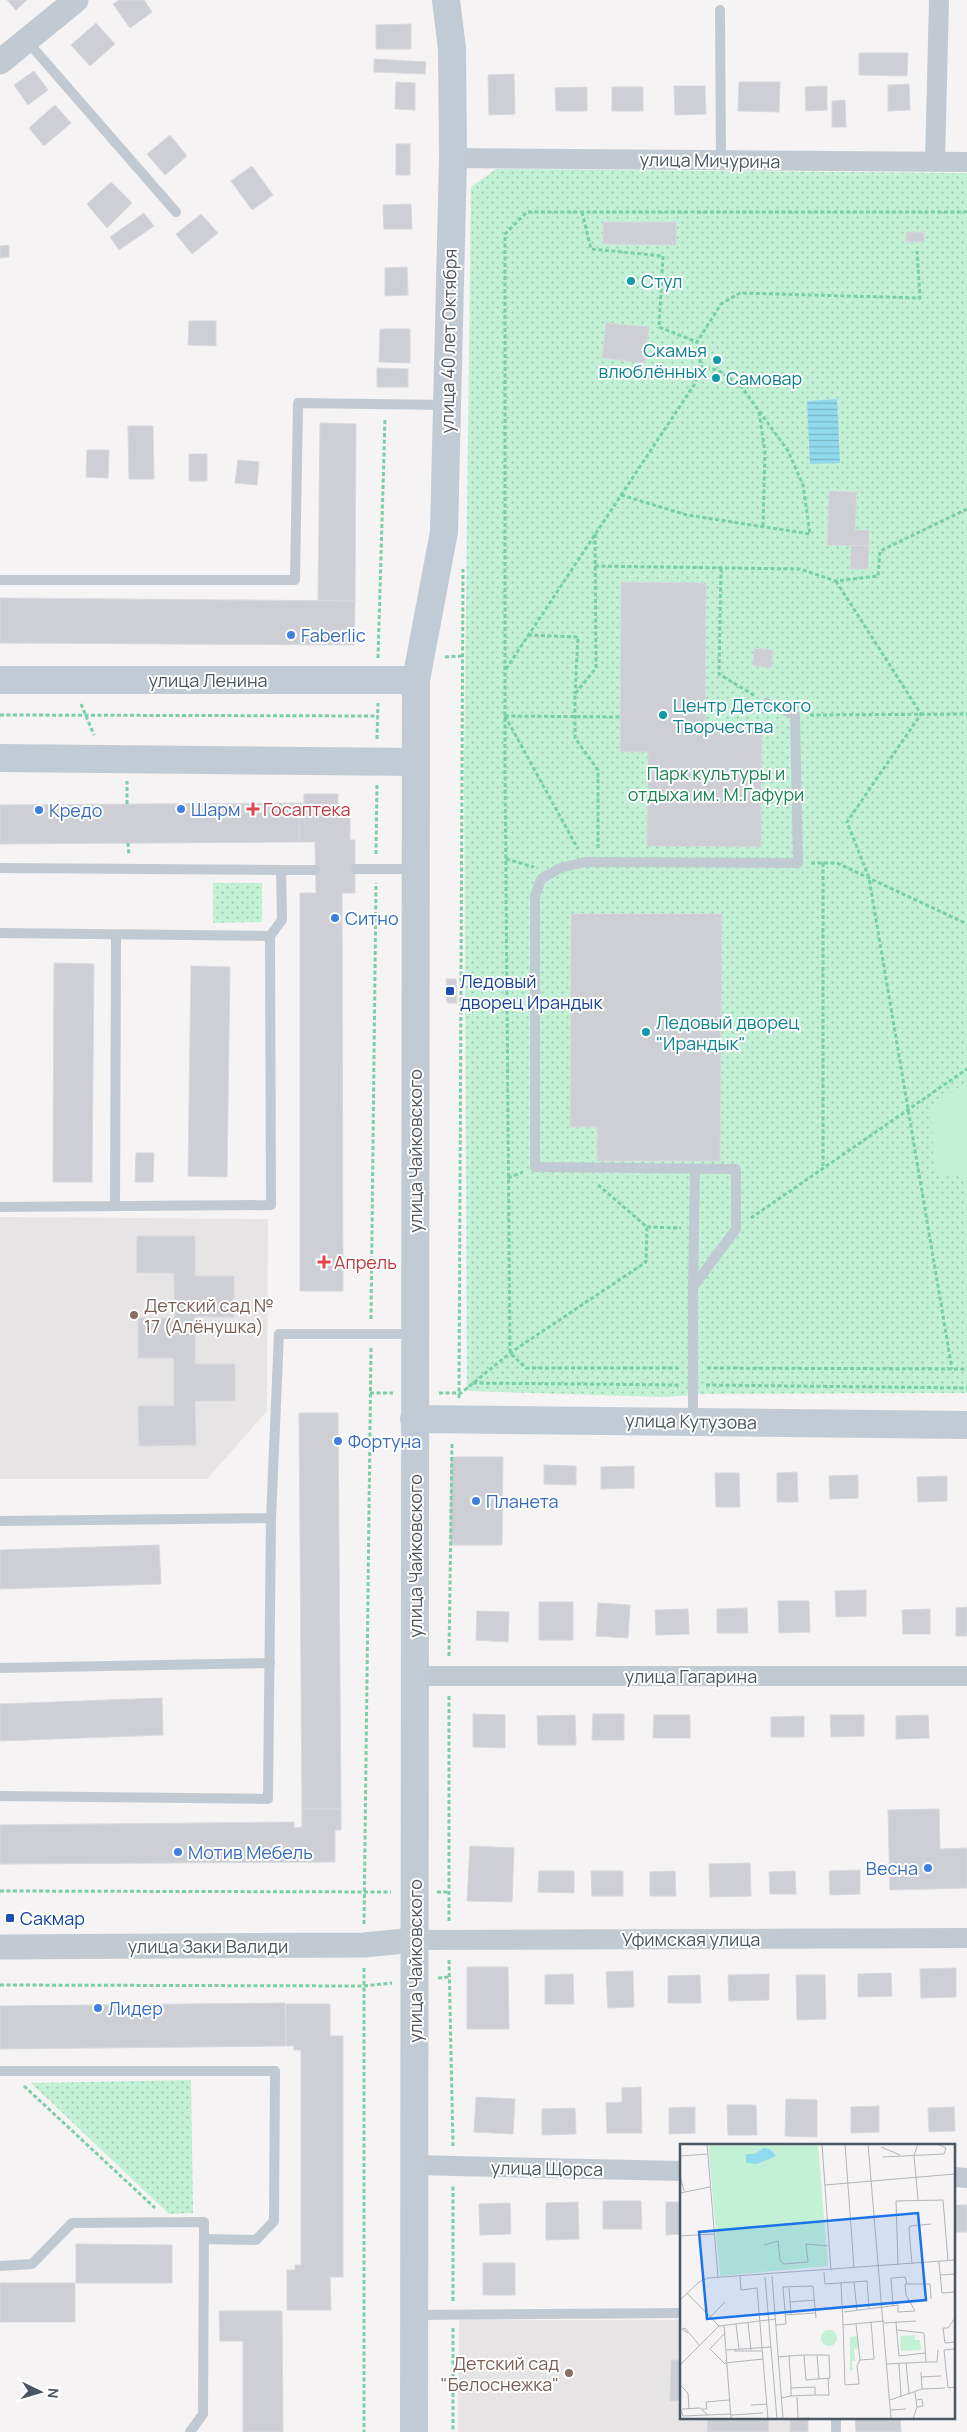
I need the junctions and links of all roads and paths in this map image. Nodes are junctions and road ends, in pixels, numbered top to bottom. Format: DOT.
graph roads {
  1 [pos="76,0"];
  2 [pos="446,0"];
  3 [pos="939,0"];
  4 [pos="720,10"];
  5 [pos="27,41"];
  6 [pos="0,62"];
  7 [pos="453,158"];
  8 [pos="721,160"];
  9 [pos="935,162"];
  10 [pos="967,162"];
  11 [pos="176,212"];
  12 [pos="582,212"];
  13 [pos="967,212"];
  14 [pos="917,251"];
  15 [pos="697,342"];
  16 [pos="700,366"];
  17 [pos="385,404"];
  18 [pos="447,405"];
  19 [pos="759,411"];
  20 [pos="621,495"];
  21 [pos="967,509"];
  22 [pos="763,527"];
  23 [pos="596,534"];
  24 [pos="595,566"];
  25 [pos="721,568"];
  26 [pos="0,580"];
  27 [pos="836,581"];
  28 [pos="528,635"];
  29 [pos="462,656"];
  30 [pos="378,658"];
  31 [pos="505,670"];
  32 [pos="0,680"];
  33 [pos="72,680"];
  34 [pos="416,680"];
  35 [pos="575,694"];
  36 [pos="766,703"];
  37 [pos="922,714"];
  38 [pos="967,714"];
  39 [pos="0,715"];
  40 [pos="86,715"];
  41 [pos="794,715"];
  42 [pos="378,716"];
  43 [pos="505,716"];
  44 [pos="575,716"];
  45 [pos="620,716"];
  46 [pos="0,758"];
  47 [pos="104,759"];
  48 [pos="416,762"];
  49 [pos="127,778"];
  50 [pos="127,804"];
  51 [pos="506,859"];
  52 [pos="598,861"];
  53 [pos="585,862"];
  54 [pos="798,863"];
  55 [pos="823,863"];
  56 [pos="0,868"];
  57 [pos="416,869"];
  58 [pos="281,870"];
  59 [pos="315,870"];
  60 [pos="355,870"];
  61 [pos="553,872"];
  62 [pos="869,878"];
  63 [pos="967,924"];
  64 [pos="0,933"];
  65 [pos="116,936"];
  66 [pos="270,936"];
  67 [pos="967,1069"];
  68 [pos="908,1110"];
  69 [pos="579,1167"];
  70 [pos="823,1168"];
  71 [pos="695,1169"];
  72 [pos="115,1206"];
  73 [pos="0,1207"];
  74 [pos="647,1227"];
  75 [pos="694,1228"];
  76 [pos="736,1229"];
  77 [pos="694,1287"];
  78 [pos="414,1334"];
  79 [pos="510,1353"];
  80 [pos="694,1368"];
  81 [pos="952,1369"];
  82 [pos="967,1369"];
  83 [pos="473,1383"];
  84 [pos="694,1385"];
  85 [pos="967,1388"];
  86 [pos="461,1393"];
  87 [pos="414,1419"];
  88 [pos="452,1419"];
  89 [pos="693,1421"];
  90 [pos="967,1426"];
  91 [pos="271,1518"];
  92 [pos="0,1521"];
  93 [pos="270,1663"];
  94 [pos="0,1668"];
  95 [pos="415,1676"];
  96 [pos="967,1676"];
  97 [pos="0,1796"];
  98 [pos="0,1891"];
  99 [pos="415,1892"];
  100 [pos="449,1892"];
  101 [pos="967,1938"];
  102 [pos="415,1940"];
  103 [pos="364,1944"];
  104 [pos="0,1947"];
  105 [pos="0,1985"];
  106 [pos="364,1986"];
  107 [pos="4,2070"];
  108 [pos="412,2165"];
  109 [pos="680,2171"];
  110 [pos="954,2177"];
  111 [pos="967,2178"];
  112 [pos="171,2222"];
  113 [pos="204,2239"];
  114 [pos="0,2266"];
  115 [pos="680,2313"];
  116 [pos="413,2314"];
  117 [pos="190,2432"];
  118 [pos="364,2432"];
  119 [pos="414,2432"];
  1 -- 5 [label="street"];
  2 -- 7 [label="main road, улица 40 лет Октября"];
  3 -- 9 [label="street"];
  4 -- 8 [label="lane"];
  5 -- 6 [label="street"];
  5 -- 11 [label="lane"];
  7 -- 8 [label="street, улица Мичурина"];
  7 -- 18 [label="main road, улица 40 лет Октября"];
  8 -- 9 [label="street, улица Мичурина"];
  9 -- 10 [label="street, улица Мичурина"];
  12 -- 13 [label="path"];
  12 -- 15 [label="path"];
  12 -- 31 [label="path"];
  14 -- 15 [label="path"];
  15 -- 16 [label="path"];
  16 -- 19 [label="path"];
  16 -- 20 [label="path"];
  17 -- 18 [label="lane"];
  17 -- 26 [label="lane"];
  17 -- 30 [label="path"];
  18 -- 34 [label="main road, улица 40 лет Октября"];
  19 -- 22 [label="path"];
  19 -- 22 [label="path"];
  20 -- 22 [label="path"];
  20 -- 23 [label="path"];
  21 -- 27 [label="path"];
  23 -- 24 [label="path"];
  23 -- 28 [label="path"];
  24 -- 25 [label="path"];
  24 -- 35 [label="path"];
  25 -- 27 [label="path"];
  25 -- 36 [label="path"];
  27 -- 37 [label="path"];
  28 -- 31 [label="path"];
  28 -- 35 [label="path"];
  29 -- 86 [label="path"];
  31 -- 43 [label="path"];
  32 -- 33 [label="main road, улица Ленина"];
  33 -- 34 [label="main road, улица Ленина"];
  33 -- 40 [label="path"];
  34 -- 48 [label="main road, улица Чайковского"];
  35 -- 44 [label="path"];
  36 -- 41 [label="lane"];
  37 -- 38 [label="path"];
  37 -- 41 [label="path"];
  37 -- 62 [label="path"];
  39 -- 40 [label="path"];
  40 -- 42 [label="path"];
  40 -- 47 [label="path"];
  41 -- 54 [label="lane"];
  43 -- 44 [label="path"];
  43 -- 51 [label="path"];
  43 -- 53 [label="path"];
  44 -- 45 [label="path"];
  44 -- 52 [label="path"];
  46 -- 47 [label="main road"];
  47 -- 48 [label="main road"];
  48 -- 57 [label="main road, улица Чайковского"];
  49 -- 50 [label="path"];
  51 -- 61 [label="path"];
  51 -- 79 [label="path"];
  52 -- 53 [label="lane"];
  52 -- 54 [label="lane"];
  53 -- 61 [label="lane"];
  54 -- 55 [label="path"];
  55 -- 62 [label="path"];
  55 -- 70 [label="path"];
  56 -- 58 [label="lane"];
  57 -- 60 [label="lane"];
  57 -- 78 [label="main road, улица Чайковского"];
  58 -- 59 [label="lane"];
  58 -- 66 [label="lane"];
  61 -- 69 [label="lane"];
  62 -- 63 [label="path"];
  62 -- 68 [label="path"];
  64 -- 65 [label="lane"];
  65 -- 66 [label="lane"];
  65 -- 72 [label="lane"];
  66 -- 72 [label="lane"];
  67 -- 68 [label="path"];
  68 -- 70 [label="path"];
  68 -- 81 [label="path"];
  69 -- 71 [label="lane"];
  69 -- 74 [label="path"];
  70 -- 76 [label="path"];
  71 -- 75 [label="lane"];
  71 -- 76 [label="lane"];
  72 -- 73 [label="lane"];
  74 -- 75 [label="path"];
  74 -- 79 [label="path"];
  75 -- 77 [label="lane"];
  76 -- 77 [label="lane"];
  77 -- 80 [label="lane"];
  78 -- 87 [label="main road, улица Чайковского"];
  78 -- 91 [label="lane"];
  79 -- 80 [label="path"];
  79 -- 83 [label="path"];
  80 -- 81 [label="path"];
  80 -- 84 [label="lane"];
  81 -- 82 [label="path"];
  83 -- 84 [label="path"];
  83 -- 86 [label="path"];
  84 -- 85 [label="path"];
  84 -- 89 [label="lane"];
  86 -- 88 [label="path"];
  87 -- 88 [label="main road, улица Кутузова"];
  87 -- 95 [label="main road, улица Чайковского"];
  88 -- 89 [label="main road, улица Кутузова"];
  89 -- 90 [label="main road, улица Кутузова"];
  91 -- 92 [label="lane"];
  91 -- 93 [label="lane"];
  93 -- 94 [label="lane"];
  93 -- 97 [label="lane"];
  95 -- 96 [label="street, улица Гагарина"];
  95 -- 99 [label="main road, улица Чайковского"];
  98 -- 99 [label="path"];
  99 -- 100 [label="path"];
  99 -- 102 [label="main road, улица Чайковского"];
  101 -- 102 [label="street, Уфимская улица"];
  102 -- 103 [label="street, улица Заки Валиди"];
  102 -- 108 [label="main road, улица Чайковского"];
  103 -- 104 [label="street, улица Заки Валиди"];
  103 -- 106 [label="path"];
  105 -- 106 [label="path"];
  106 -- 118 [label="path"];
  107 -- 112 [label="path"];
  107 -- 113 [label="lane"];
  108 -- 109 [label="street, улица Щорса"];
  108 -- 116 [label="main road, улица Чайковского"];
  110 -- 111 [label="street"];
  112 -- 113 [label="lane"];
  112 -- 114 [label="lane"];
  113 -- 117 [label="lane"];
  115 -- 116 [label="lane"];
  116 -- 119 [label="main road, улица Чайковского"];
}
